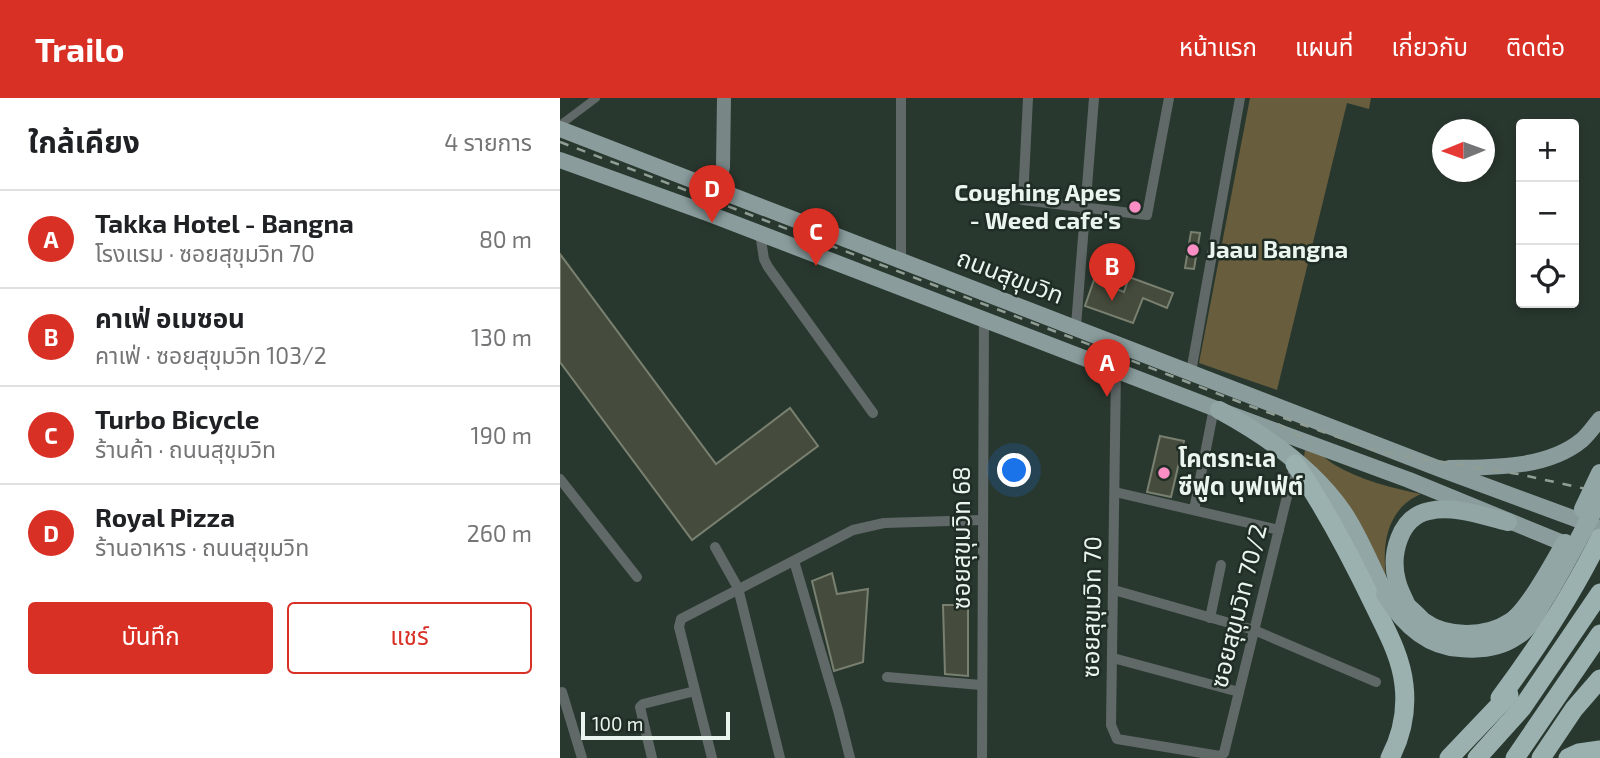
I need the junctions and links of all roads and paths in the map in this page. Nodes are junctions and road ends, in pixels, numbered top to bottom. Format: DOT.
graph roads {
  1 [pos="596,98"];
  2 [pos="724,98"];
  3 [pos="901,98"];
  4 [pos="1028,98"];
  5 [pos="1094,98"];
  6 [pos="1168,98"];
  7 [pos="1240,98"];
  8 [pos="560,127"];
  9 [pos="560,161"];
  10 [pos="718,189"];
  11 [pos="1086,207"];
  12 [pos="707,214"];
  13 [pos="760,233"];
  14 [pos="901,260"];
  15 [pos="991,295"];
  16 [pos="984,318"];
  17 [pos="1076,326"];
  18 [pos="1116,370"];
  19 [pos="1191,372"];
  20 [pos="1212,407"];
  21 [pos="873,413"];
  22 [pos="1600,419"];
  23 [pos="1295,464"];
  24 [pos="1440,468"];
  25 [pos="1600,472"];
  26 [pos="560,479"];
  27 [pos="1115,492"];
  28 [pos="1600,498"];
  29 [pos="1195,510"];
  30 [pos="982,520"];
  31 [pos="1508,522"];
  32 [pos="1600,528"];
  33 [pos="1279,530"];
  34 [pos="1600,538"];
  35 [pos="715,547"];
  36 [pos="1600,557"];
  37 [pos="794,561"];
  38 [pos="1221,565"];
  39 [pos="637,577"];
  40 [pos="738,588"];
  41 [pos="1114,590"];
  42 [pos="1600,593"];
  43 [pos="1600,609"];
  44 [pos="1210,618"];
  45 [pos="1254,630"];
  46 [pos="1600,634"];
  47 [pos="1113,659"];
  48 [pos="887,677"];
  49 [pos="1600,679"];
  50 [pos="1376,682"];
  51 [pos="981,685"];
  52 [pos="695,691"];
  53 [pos="562,692"];
  54 [pos="1239,692"];
  55 [pos="1600,750"];
  56 [pos="1220,756"];
  57 [pos="582,758"];
  58 [pos="652,758"];
  59 [pos="712,758"];
  60 [pos="780,758"];
  61 [pos="850,758"];
  62 [pos="982,758"];
  63 [pos="1390,758"];
  64 [pos="1441,758"];
  65 [pos="1449,758"];
  66 [pos="1477,758"];
  67 [pos="1485,758"];
  68 [pos="1515,758"];
  69 [pos="1541,758"];
  70 [pos="1569,758"];
  1 -- 8 [label="street"];
  2 -- 10 [label="main road"];
  3 -- 14 [label="street"];
  4 -- 11 [label="street"];
  5 -- 11 [label="street"];
  6 -- 11 [label="street"];
  7 -- 19 [label="street"];
  8 -- 10 [label="main road, ถนนสุขุมวิท"];
  9 -- 12 [label="main road, ถนนสุขุมวิท"];
  10 -- 12 [label="main road"];
  10 -- 14 [label="main road, ถนนสุขุมวิท"];
  11 -- 17 [label="street"];
  12 -- 13 [label="main road, ถนนสุขุมวิท"];
  13 -- 16 [label="main road, ถนนสุขุมวิท"];
  13 -- 21 [label="street"];
  14 -- 15 [label="main road, ถนนสุขุมวิท"];
  15 -- 16 [label="main road"];
  15 -- 17 [label="main road, ถนนสุขุมวิท"];
  16 -- 18 [label="main road, ถนนสุขุมวิท"];
  16 -- 30 [label="street, ซอยสุขุมวิท 68"];
  17 -- 19 [label="main road, ถนนสุขุมวิท"];
  18 -- 20 [label="main road, ถนนสุขุมวิท"];
  18 -- 27 [label="street, ซอยสุขุมวิท 70"];
  19 -- 24 [label="main road, ถนนสุขุมวิท"];
  20 -- 23 [label="highway"];
  20 -- 29 [label="street"];
  20 -- 31 [label="main road, ถนนสุขุมวิท"];
  22 -- 24 [label="main road"];
  23 -- 28 [label="highway, bridge"];
  23 -- 33 [label="street, ซอยสุขุมวิท 70/2"];
  23 -- 63 [label="highway"];
  24 -- 32 [label="main road, ถนนสุขุมวิท"];
  25 -- 31 [label="highway, bridge"];
  26 -- 39 [label="street"];
  27 -- 29 [label="street"];
  27 -- 41 [label="street, ซอยสุขุมวิท 70"];
  29 -- 33 [label="street"];
  30 -- 37 [label="street"];
  30 -- 51 [label="street, ซอยสุขุมวิท 68"];
  31 -- 36 [label="main road, ถนนสุขุมวิท"];
  33 -- 45 [label="street, ซอยสุขุมวิท 70/2"];
  34 -- 64 [label="highway, bridge"];
  35 -- 40 [label="street"];
  36 -- 65 [label="highway"];
  37 -- 40 [label="street"];
  37 -- 61 [label="street"];
  38 -- 44 [label="street"];
  40 -- 52 [label="street"];
  40 -- 60 [label="street"];
  41 -- 44 [label="street"];
  41 -- 47 [label="street, ซอยสุขุมวิท 70"];
  42 -- 66 [label="highway"];
  43 -- 67 [label="highway"];
  44 -- 45 [label="street"];
  45 -- 50 [label="street"];
  45 -- 54 [label="street, ซอยสุขุมวิท 70/2"];
  46 -- 68 [label="highway"];
  47 -- 54 [label="street"];
  47 -- 56 [label="street, ซอยสุขุมวิท 70"];
  48 -- 51 [label="street"];
  49 -- 69 [label="highway"];
  51 -- 62 [label="street, ซอยสุขุมวิท 68"];
  52 -- 58 [label="street"];
  52 -- 59 [label="street"];
  53 -- 57 [label="street"];
  54 -- 56 [label="street, ซอยสุขุมวิท 70/2"];
  55 -- 70 [label="highway"];
}
